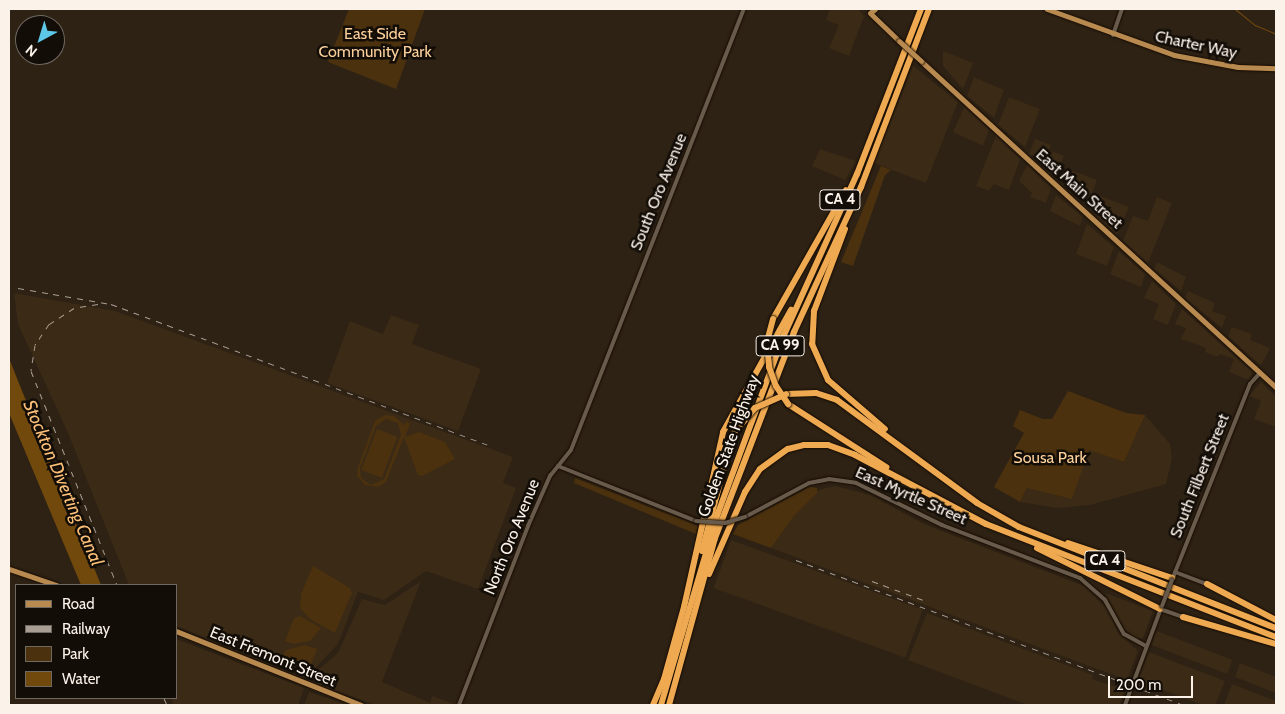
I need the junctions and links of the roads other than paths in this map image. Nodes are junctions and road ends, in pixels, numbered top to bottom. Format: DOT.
graph roads {
  1 [pos="744,9"];
  2 [pos="865,9"];
  3 [pos="875,9"];
  4 [pos="921,9"];
  5 [pos="929,9"];
  6 [pos="1047,9"];
  7 [pos="1122,9"];
  8 [pos="870,13"];
  9 [pos="1113,35"];
  10 [pos="1276,68"];
  11 [pos="875,130"];
  12 [pos="861,187"];
  13 [pos="799,300"];
  14 [pos="1260,373"];
  15 [pos="597,384"];
  16 [pos="1276,388"];
  17 [pos="558,466"];
  18 [pos="943,477"];
  19 [pos="947,504"];
  20 [pos="993,527"];
  21 [pos="1019,527"];
  22 [pos="701,568"];
  23 [pos="9,569"];
  24 [pos="1173,576"];
  25 [pos="53,584"];
  26 [pos="1207,584"];
  27 [pos="702,589"];
  28 [pos="1161,607"];
  29 [pos="1183,618"];
  30 [pos="1276,620"];
  31 [pos="1276,628"];
  32 [pos="178,632"];
  33 [pos="1276,637"];
  34 [pos="1276,644"];
  35 [pos="1146,646"];
  36 [pos="361,705"];
  37 [pos="459,705"];
  38 [pos="653,705"];
  39 [pos="661,705"];
  40 [pos="669,705"];
  41 [pos="1125,705"];
  1 -- 15 [label="street, South Oro Avenue"];
  2 -- 8 [label="street, East Main Street"];
  3 -- 8 [label="main road"];
  4 -- 11 [label="highway, Golden State Highway / CA 99"];
  5 -- 12 [label="highway, Golden State Highway / CA 99"];
  6 -- 9 [label="main road, Charter Way"];
  7 -- 9 [label="street"];
  8 -- 14 [label="main road, East Main Street, bridge"];
  9 -- 10 [label="main road, Charter Way"];
  11 -- 13 [label="highway, Golden State Highway / CA 99"];
  11 -- 19 [label="highway, CA 4, bridge"];
  12 -- 18 [label="highway, CA 4"];
  12 -- 27 [label="highway, Golden State Highway / CA 99"];
  13 -- 22 [label="highway, Golden State Highway / CA 99"];
  13 -- 38 [label="highway"];
  14 -- 16 [label="main road, East Main Street"];
  14 -- 24 [label="street, South Filbert Street"];
  15 -- 17 [label="street, North Oro Avenue"];
  17 -- 35 [label="street, East Myrtle Street, bridge"];
  17 -- 37 [label="street, North Oro Avenue"];
  18 -- 21 [label="highway, CA 4"];
  18 -- 22 [label="highway, bridge"];
  19 -- 20 [label="highway, CA 4"];
  19 -- 27 [label="highway"];
  20 -- 28 [label="highway"];
  20 -- 33 [label="highway, CA 4"];
  21 -- 24 [label="highway"];
  21 -- 31 [label="highway, CA 4"];
  22 -- 39 [label="highway, Golden State Highway / CA 99"];
  23 -- 25 [label="main road"];
  24 -- 26 [label="street"];
  24 -- 28 [label="street, South Filbert Street, bridge"];
  26 -- 30 [label="highway"];
  27 -- 40 [label="highway, Golden State Highway / CA 99"];
  28 -- 29 [label="street"];
  28 -- 35 [label="street, South Filbert Street"];
  29 -- 34 [label="highway"];
  32 -- 36 [label="main road, East Fremont Street"];
  35 -- 41 [label="street, South Filbert Street"];
}
